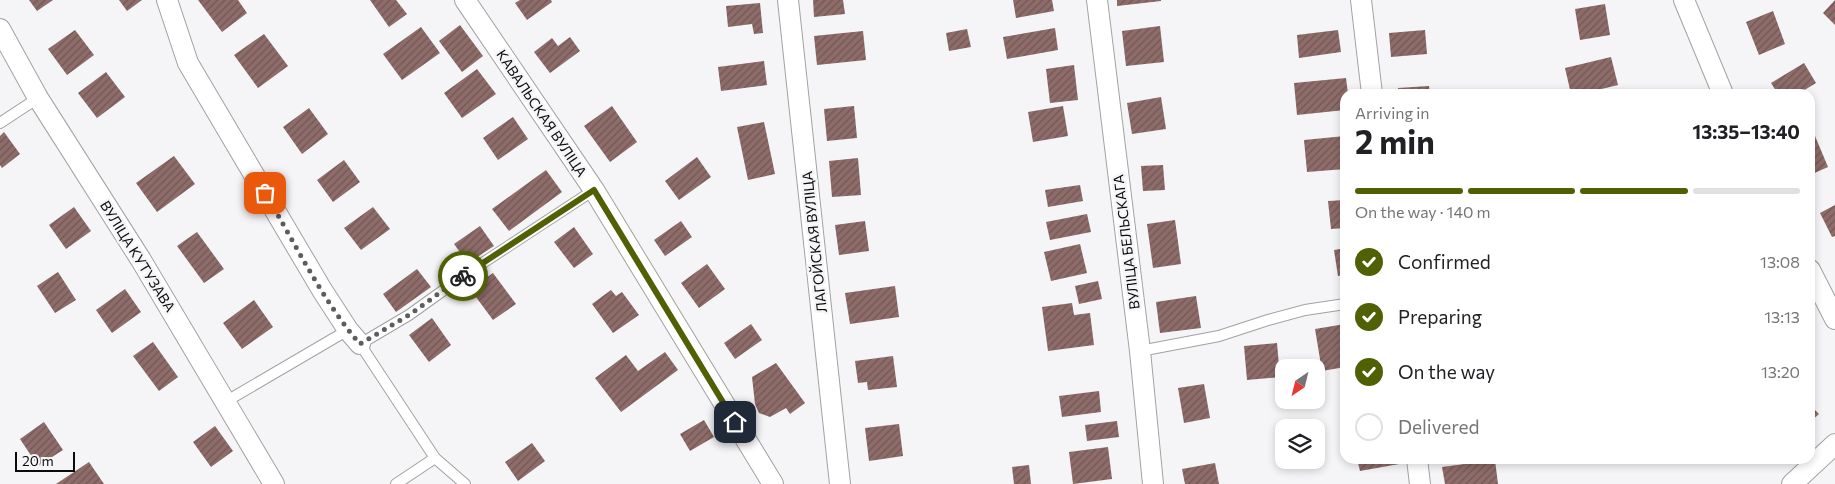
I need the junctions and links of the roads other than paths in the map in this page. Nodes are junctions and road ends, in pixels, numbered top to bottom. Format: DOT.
graph roads {
  1 [pos="167,0"];
  2 [pos="465,0"];
  3 [pos="788,0"];
  4 [pos="1097,0"];
  5 [pos="1361,0"];
  6 [pos="1684,0"];
  7 [pos="0,29"];
  8 [pos="1371,89"];
  9 [pos="1721,89"];
  10 [pos="38,98"];
  11 [pos="0,123"];
  12 [pos="594,190"];
  13 [pos="1815,280"];
  14 [pos="1340,305"];
  15 [pos="1835,319"];
  16 [pos="354,337"];
  17 [pos="1140,351"];
  18 [pos="225,402"];
  19 [pos="1835,444"];
  20 [pos="435,458"];
  21 [pos="1815,463"];
  22 [pos="1417,464"];
  23 [pos="1814,464"];
  24 [pos="274,484"];
  25 [pos="396,484"];
  26 [pos="465,484"];
  27 [pos="773,484"];
  28 [pos="840,484"];
  29 [pos="1154,484"];
  30 [pos="1420,484"];
  31 [pos="1792,484"];
  1 -- 16 [label="street"];
  2 -- 12 [label="street, КАВАЛЬСКАЯ ВУЛІЦА"];
  3 -- 28 [label="street, ЛАГОЙСКАЯ ВУЛІЦА"];
  4 -- 17 [label="street, ВУЛІЦА БЕЛЬСКАГА"];
  5 -- 8 [label="street"];
  6 -- 9 [label="street"];
  7 -- 10 [label="street, ВУЛІЦА КУТУЗАВА"];
  10 -- 11 [label="lane"];
  10 -- 18 [label="street, ВУЛІЦА КУТУЗАВА"];
  12 -- 16 [label="lane"];
  12 -- 27 [label="street, КАВАЛЬСКАЯ ВУЛІЦА"];
  13 -- 15 [label="street"];
  14 -- 17 [label="lane"];
  16 -- 18 [label="lane"];
  16 -- 20 [label="lane"];
  17 -- 29 [label="street, ВУЛІЦА БЕЛЬСКАГА"];
  18 -- 24 [label="street, ВУЛІЦА КУТУЗАВА"];
  19 -- 21 [label="street"];
  20 -- 25 [label="lane"];
  20 -- 26 [label="lane"];
  22 -- 30 [label="street"];
  23 -- 31 [label="street"];
}
